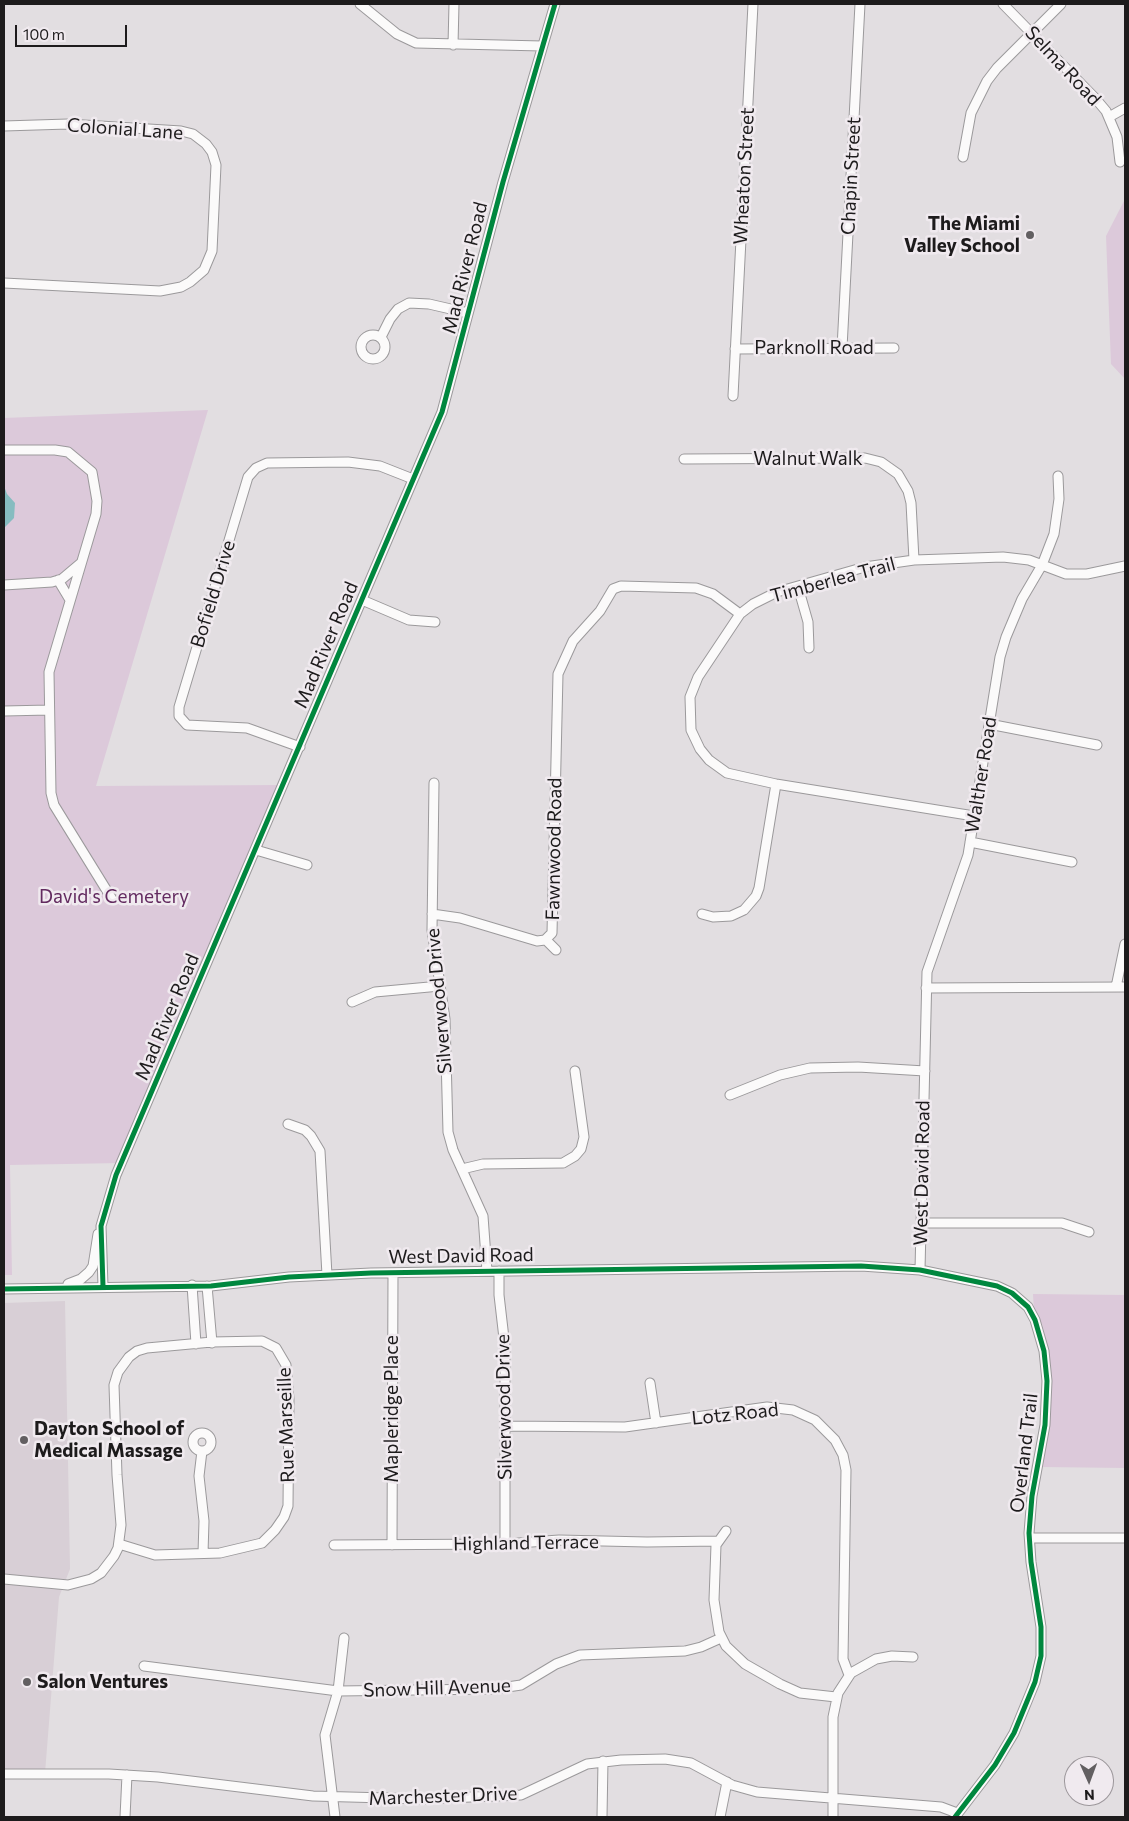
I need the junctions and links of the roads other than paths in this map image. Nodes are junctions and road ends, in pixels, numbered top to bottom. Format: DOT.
graph roads {
  1 [pos="360,4"];
  2 [pos="454,4"];
  3 [pos="555,4"];
  4 [pos="753,4"];
  5 [pos="860,4"];
  6 [pos="1003,4"];
  7 [pos="1060,4"];
  8 [pos="1032,32"];
  9 [pos="452,45"];
  10 [pos="542,46"];
  11 [pos="1125,108"];
  12 [pos="1109,117"];
  13 [pos="4,126"];
  14 [pos="963,157"];
  15 [pos="1120,162"];
  16 [pos="4,283"];
  17 [pos="468,313"];
  18 [pos="381,337"];
  19 [pos="842,348"];
  20 [pos="894,348"];
  21 [pos="735,349"];
  22 [pos="733,396"];
  23 [pos="4,450"];
  24 [pos="684,459"];
  25 [pos="1058,476"];
  26 [pos="413,479"];
  27 [pos="914,560"];
  28 [pos="81,564"];
  29 [pos="1042,565"];
  30 [pos="1125,566"];
  31 [pos="58,580"];
  32 [pos="4,585"];
  33 [pos="798,587"];
  34 [pos="70,600"];
  35 [pos="362,600"];
  36 [pos="740,614"];
  37 [pos="435,622"];
  38 [pos="809,648"];
  39 [pos="49,710"];
  40 [pos="4,711"];
  41 [pos="990,724"];
  42 [pos="1097,745"];
  43 [pos="300,746"];
  44 [pos="434,783"];
  45 [pos="776,784"];
  46 [pos="974,816"];
  47 [pos="970,842"];
  48 [pos="256,850"];
  49 [pos="1072,862"];
  50 [pos="307,865"];
  51 [pos="112,899"];
  52 [pos="432,914"];
  53 [pos="702,914"];
  54 [pos="546,940"];
  55 [pos="1125,944"];
  56 [pos="556,950"];
  57 [pos="440,986"];
  58 [pos="1120,987"];
  59 [pos="926,988"];
  60 [pos="352,1002"];
  61 [pos="575,1071"];
  62 [pos="924,1071"];
  63 [pos="730,1096"];
  64 [pos="288,1124"];
  65 [pos="462,1169"];
  66 [pos="922,1223"];
  67 [pos="101,1226"];
  68 [pos="1089,1232"];
  69 [pos="920,1270"];
  70 [pos="487,1271"];
  71 [pos="499,1271"];
  72 [pos="392,1273"];
  73 [pos="326,1275"];
  74 [pos="103,1286"];
  75 [pos="192,1286"];
  76 [pos="206,1286"];
  77 [pos="58,1287"];
  78 [pos="4,1289"];
  79 [pos="212,1343"];
  80 [pos="196,1344"];
  81 [pos="650,1383"];
  82 [pos="656,1423"];
  83 [pos="505,1426"];
  84 [pos="202,1451"];
  85 [pos="726,1531"];
  86 [pos="1030,1538"];
  87 [pos="1125,1538"];
  88 [pos="718,1541"];
  89 [pos="119,1544"];
  90 [pos="505,1544"];
  91 [pos="334,1545"];
  92 [pos="392,1545"];
  93 [pos="203,1553"];
  94 [pos="4,1579"];
  95 [pos="344,1638"];
  96 [pos="721,1638"];
  97 [pos="913,1657"];
  98 [pos="144,1666"];
  99 [pos="849,1675"];
  100 [pos="338,1691"];
  101 [pos="836,1697"];
  102 [pos="603,1761"];
  103 [pos="4,1774"];
  104 [pos="127,1775"];
  105 [pos="728,1782"];
  106 [pos="332,1798"];
  107 [pos="833,1798"];
  108 [pos="956,1815"];
  109 [pos="125,1817"];
  110 [pos="335,1817"];
  111 [pos="602,1817"];
  112 [pos="720,1817"];
  113 [pos="833,1817"];
  1 -- 9 [label="street"];
  2 -- 9 [label="street"];
  3 -- 10 [label="street, Mad River Road"];
  4 -- 21 [label="street, Wheaton Street"];
  5 -- 19 [label="street, Chapin Street"];
  6 -- 8 [label="street, Selma Road"];
  7 -- 8 [label="street"];
  8 -- 12 [label="street, Selma Road"];
  8 -- 14 [label="street"];
  9 -- 10 [label="street"];
  10 -- 17 [label="street, Mad River Road"];
  11 -- 12 [label="street"];
  12 -- 15 [label="street, Selma Road"];
  13 -- 16 [label="street, Colonial Lane"];
  17 -- 18 [label="street"];
  17 -- 26 [label="street, Mad River Road"];
  19 -- 20 [label="street, Parknoll Road"];
  19 -- 21 [label="street, Parknoll Road"];
  21 -- 22 [label="street, Wheaton Street"];
  23 -- 28 [label="street"];
  24 -- 27 [label="street, Walnut Walk"];
  25 -- 29 [label="street, Walther Road"];
  26 -- 35 [label="street, Mad River Road"];
  26 -- 43 [label="street, Bofield Drive"];
  27 -- 29 [label="street, Timberlea Trail"];
  27 -- 33 [label="street, Timberlea Trail"];
  28 -- 31 [label="street"];
  28 -- 34 [label="street"];
  29 -- 30 [label="street, Timberlea Trail"];
  29 -- 41 [label="street, Walther Road"];
  31 -- 32 [label="street"];
  31 -- 34 [label="street"];
  33 -- 36 [label="street, Timberlea Trail"];
  33 -- 38 [label="street"];
  34 -- 39 [label="street"];
  35 -- 37 [label="street"];
  35 -- 43 [label="street, Mad River Road"];
  36 -- 45 [label="street, Timberlea Trail"];
  36 -- 54 [label="street, Fawnwood Road"];
  39 -- 40 [label="street"];
  39 -- 51 [label="street"];
  41 -- 42 [label="street"];
  41 -- 46 [label="street, Walther Road"];
  43 -- 48 [label="street, Mad River Road"];
  44 -- 52 [label="street, Silverwood Drive"];
  45 -- 46 [label="street, Timberlea Trail"];
  45 -- 53 [label="street"];
  46 -- 47 [label="street, Walther Road"];
  47 -- 49 [label="street"];
  47 -- 59 [label="street, Walther Road"];
  48 -- 50 [label="street"];
  48 -- 67 [label="street, Mad River Road"];
  52 -- 54 [label="street, Fawnwood Road"];
  52 -- 57 [label="street, Silverwood Drive"];
  54 -- 56 [label="street"];
  55 -- 58 [label="street"];
  57 -- 60 [label="street"];
  57 -- 65 [label="street, Silverwood Drive"];
  58 -- 59 [label="street"];
  59 -- 62 [label="street, West David Road"];
  61 -- 65 [label="street"];
  62 -- 63 [label="street"];
  62 -- 66 [label="street, West David Road"];
  64 -- 73 [label="street"];
  65 -- 70 [label="street, Silverwood Drive"];
  66 -- 68 [label="street"];
  66 -- 69 [label="street, West David Road"];
  67 -- 74 [label="street, Mad River Road"];
  67 -- 77 [label="street"];
  69 -- 71 [label="street, West David Road"];
  69 -- 86 [label="street, Overland Trail"];
  70 -- 71 [label="street, West David Road"];
  70 -- 72 [label="street, West David Road"];
  71 -- 83 [label="street, Silverwood Drive"];
  72 -- 73 [label="street, West David Road"];
  72 -- 92 [label="street, Mapleridge Place"];
  73 -- 76 [label="street, West David Road"];
  74 -- 75 [label="street, West David Road"];
  74 -- 77 [label="street, West David Road"];
  75 -- 76 [label="street, West David Road"];
  75 -- 80 [label="street"];
  76 -- 79 [label="street"];
  77 -- 78 [label="street, West David Road"];
  79 -- 80 [label="street, Rue Marseille"];
  79 -- 93 [label="street, Rue Marseille"];
  80 -- 89 [label="street, Rue Marseille"];
  81 -- 82 [label="street"];
  82 -- 83 [label="street, Lotz Road"];
  82 -- 99 [label="street, Lotz Road"];
  83 -- 90 [label="street, Silverwood Drive"];
  84 -- 93 [label="street"];
  85 -- 88 [label="street"];
  86 -- 87 [label="street"];
  86 -- 108 [label="street, Overland Trail"];
  88 -- 90 [label="street, Highland Terrace"];
  88 -- 96 [label="street"];
  89 -- 93 [label="street, Rue Marseille"];
  89 -- 94 [label="street"];
  90 -- 92 [label="street, Highland Terrace"];
  91 -- 92 [label="street, Highland Terrace"];
  95 -- 100 [label="street"];
  96 -- 100 [label="street, Snow Hill Avenue"];
  96 -- 101 [label="street"];
  97 -- 99 [label="street"];
  98 -- 100 [label="street, Snow Hill Avenue"];
  99 -- 101 [label="street"];
  100 -- 106 [label="street"];
  101 -- 107 [label="street"];
  102 -- 105 [label="street, Marchester Drive"];
  102 -- 106 [label="street, Marchester Drive"];
  102 -- 111 [label="street"];
  103 -- 104 [label="street, Marchester Drive"];
  104 -- 106 [label="street, Marchester Drive"];
  104 -- 109 [label="street"];
  105 -- 107 [label="street, Marchester Drive"];
  105 -- 112 [label="street"];
  106 -- 110 [label="street"];
  107 -- 108 [label="street, Marchester Drive"];
  107 -- 113 [label="street"];
}
